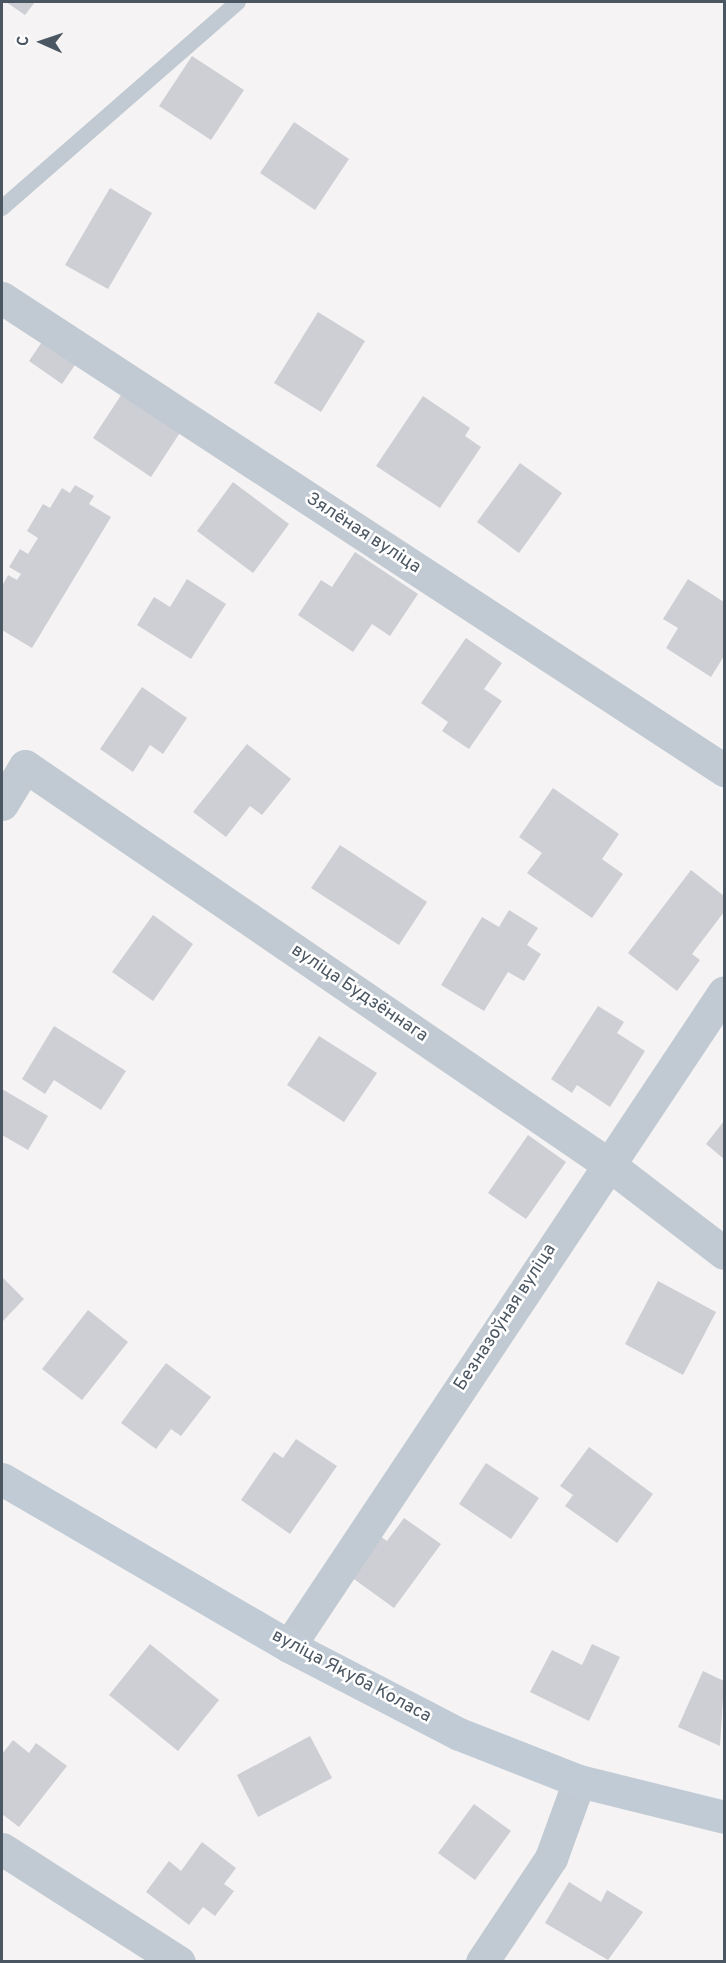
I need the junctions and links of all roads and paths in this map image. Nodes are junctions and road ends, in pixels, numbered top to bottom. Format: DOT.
graph roads {
  1 [pos="238,2"];
  2 [pos="2,208"];
  3 [pos="2,298"];
  4 [pos="724,770"];
  5 [pos="2,804"];
  6 [pos="724,992"];
  7 [pos="608,1164"];
  8 [pos="724,1254"];
  9 [pos="2,1479"];
  10 [pos="289,1646"];
  11 [pos="579,1781"];
  12 [pos="724,1817"];
  13 [pos="2,1848"];
  14 [pos="179,1962"];
  15 [pos="482,1962"];
  1 -- 2 [label="lane"];
  3 -- 4 [label="street, Зялёная вуліца"];
  5 -- 7 [label="street, вуліца Будзённага"];
  6 -- 7 [label="street, Безназоўная вуліца"];
  7 -- 8 [label="street, вуліца Будзённага"];
  7 -- 10 [label="street, Безназоўная вуліца"];
  9 -- 10 [label="main road, вуліца Якуба Коласа"];
  10 -- 11 [label="main road, вуліца Якуба Коласа"];
  11 -- 12 [label="main road, вуліца Якуба Коласа"];
  11 -- 15 [label="street"];
  13 -- 14 [label="street"];
}
